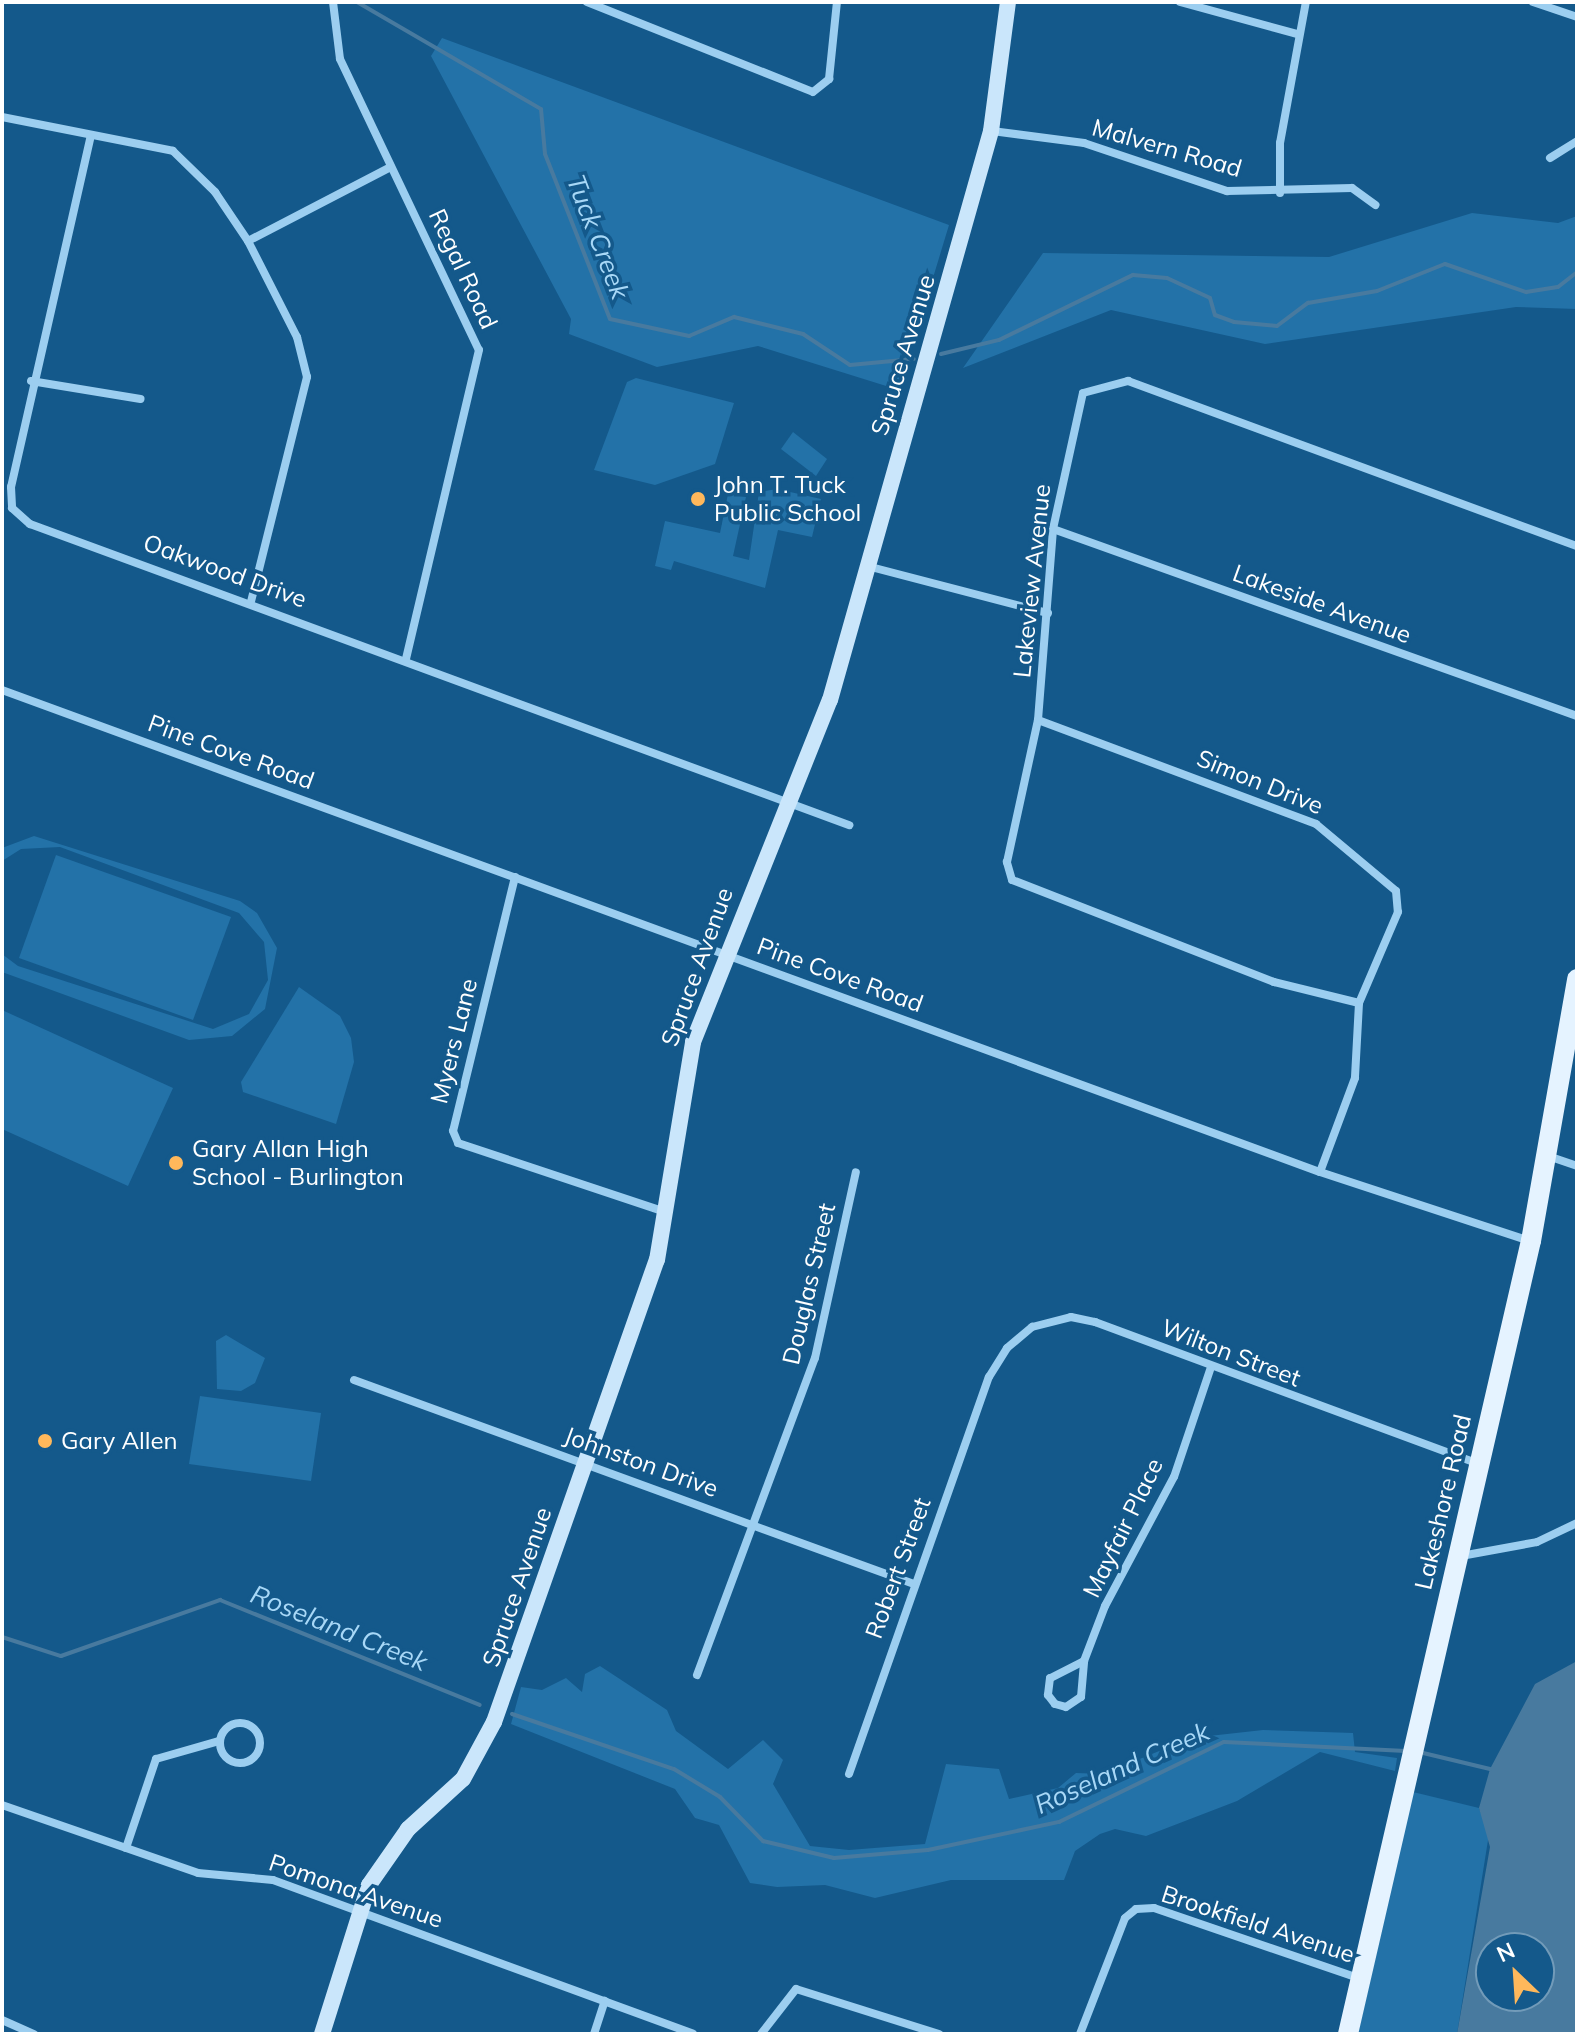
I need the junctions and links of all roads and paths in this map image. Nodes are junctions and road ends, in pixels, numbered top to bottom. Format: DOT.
graph roads {
  1 [pos="333,2"];
  2 [pos="587,2"];
  3 [pos="837,2"];
  4 [pos="1008,2"];
  5 [pos="1180,2"];
  6 [pos="1306,2"];
  7 [pos="1533,2"];
  8 [pos="1577,17"];
  9 [pos="1297,34"];
  10 [pos="2,117"];
  11 [pos="991,131"];
  12 [pos="91,135"];
  13 [pos="1577,141"];
  14 [pos="1550,158"];
  15 [pos="391,167"];
  16 [pos="1280,193"];
  17 [pos="1375,205"];
  18 [pos="248,241"];
  19 [pos="31,381"];
  20 [pos="141,399"];
  21 [pos="1053,529"];
  22 [pos="1577,546"];
  23 [pos="864,565"];
  24 [pos="251,601"];
  25 [pos="1048,613"];
  26 [pos="406,658"];
  27 [pos="2,690"];
  28 [pos="1577,716"];
  29 [pos="1038,720"];
  30 [pos="786,798"];
  31 [pos="849,825"];
  32 [pos="515,877"];
  33 [pos="724,954"];
  34 [pos="1576,993"];
  35 [pos="1359,1003"];
  36 [pos="1547,1156"];
  37 [pos="1577,1166"];
  38 [pos="856,1172"];
  39 [pos="1320,1172"];
  40 [pos="662,1211"];
  41 [pos="1531,1241"];
  42 [pos="1211,1367"];
  43 [pos="989,1377"];
  44 [pos="354,1380"];
  45 [pos="586,1463"];
  46 [pos="1478,1464"];
  47 [pos="749,1523"];
  48 [pos="1577,1523"];
  49 [pos="1456,1557"];
  50 [pos="914,1584"];
  51 [pos="1084,1661"];
  52 [pos="697,1675"];
  53 [pos="219,1741"];
  54 [pos="849,1774"];
  55 [pos="2,1805"];
  56 [pos="126,1848"];
  57 [pos="359,1911"];
  58 [pos="1361,1979"];
  59 [pos="605,2001"];
  60 [pos="2,2020"];
  61 [pos="34,2034"];
  62 [pos="322,2034"];
  63 [pos="594,2034"];
  64 [pos="693,2034"];
  65 [pos="761,2034"];
  66 [pos="939,2034"];
  67 [pos="1080,2034"];
  68 [pos="1348,2034"];
  1 -- 15 [label="street, Regal Road"];
  2 -- 3 [label="street"];
  4 -- 11 [label="street, Spruce Avenue"];
  5 -- 9 [label="street"];
  6 -- 9 [label="street"];
  7 -- 8 [label="street"];
  9 -- 16 [label="street"];
  10 -- 12 [label="street"];
  11 -- 16 [label="street, Malvern Road"];
  11 -- 23 [label="street, Spruce Avenue"];
  12 -- 18 [label="street"];
  12 -- 19 [label="street, Oakwood Drive"];
  13 -- 14 [label="street"];
  15 -- 18 [label="street"];
  15 -- 26 [label="street, Regal Road"];
  16 -- 17 [label="street, Malvern Road"];
  18 -- 24 [label="street"];
  19 -- 20 [label="street"];
  19 -- 24 [label="street, Oakwood Drive"];
  21 -- 22 [label="street, Lakeview Avenue"];
  21 -- 25 [label="street, Lakeview Avenue"];
  21 -- 28 [label="street, Lakeside Avenue"];
  23 -- 25 [label="street"];
  23 -- 30 [label="street, Spruce Avenue"];
  24 -- 26 [label="street, Oakwood Drive"];
  25 -- 29 [label="street, Lakeview Avenue"];
  26 -- 30 [label="street, Oakwood Drive"];
  27 -- 32 [label="street, Pine Cove Road"];
  29 -- 35 [label="street, Simon Drive"];
  29 -- 35 [label="street, Lakeview Avenue"];
  30 -- 31 [label="street, Oakwood Drive"];
  30 -- 33 [label="street, Spruce Avenue"];
  32 -- 33 [label="street, Pine Cove Road"];
  32 -- 40 [label="street, Myers Lane"];
  33 -- 39 [label="street, Pine Cove Road"];
  33 -- 40 [label="street, Spruce Avenue"];
  34 -- 36 [label="main road, Lakeshore Road"];
  35 -- 39 [label="street, Simon Drive"];
  36 -- 37 [label="street"];
  36 -- 41 [label="main road, Lakeshore Road"];
  38 -- 47 [label="street, Douglas Street"];
  39 -- 41 [label="street, Pine Cove Road"];
  40 -- 45 [label="street, Spruce Avenue"];
  41 -- 46 [label="main road, Lakeshore Road"];
  42 -- 43 [label="street, Wilton Street"];
  42 -- 46 [label="street, Wilton Street"];
  42 -- 51 [label="street, Mayfair Place"];
  43 -- 50 [label="street, Robert Street"];
  44 -- 45 [label="street, Johnston Drive"];
  45 -- 47 [label="street, Johnston Drive"];
  45 -- 57 [label="street, Spruce Avenue"];
  46 -- 49 [label="main road, Lakeshore Road"];
  47 -- 50 [label="street, Johnston Drive"];
  47 -- 52 [label="street, Douglas Street"];
  48 -- 49 [label="street"];
  49 -- 58 [label="main road, Lakeshore Road"];
  50 -- 54 [label="street, Robert Street"];
  51 -- 51 [label="street, Mayfair Place"];
  53 -- 53 [label="street"];
  53 -- 56 [label="street"];
  55 -- 56 [label="street, Pomona Avenue"];
  56 -- 57 [label="street, Pomona Avenue"];
  57 -- 59 [label="street, Pomona Avenue"];
  57 -- 62 [label="street, Spruce Avenue"];
  58 -- 67 [label="street, Brookfield Avenue"];
  58 -- 68 [label="main road, Lakeshore Road"];
  59 -- 63 [label="street"];
  59 -- 64 [label="street, Pomona Avenue"];
  60 -- 61 [label="street"];
  65 -- 66 [label="street"];
}
